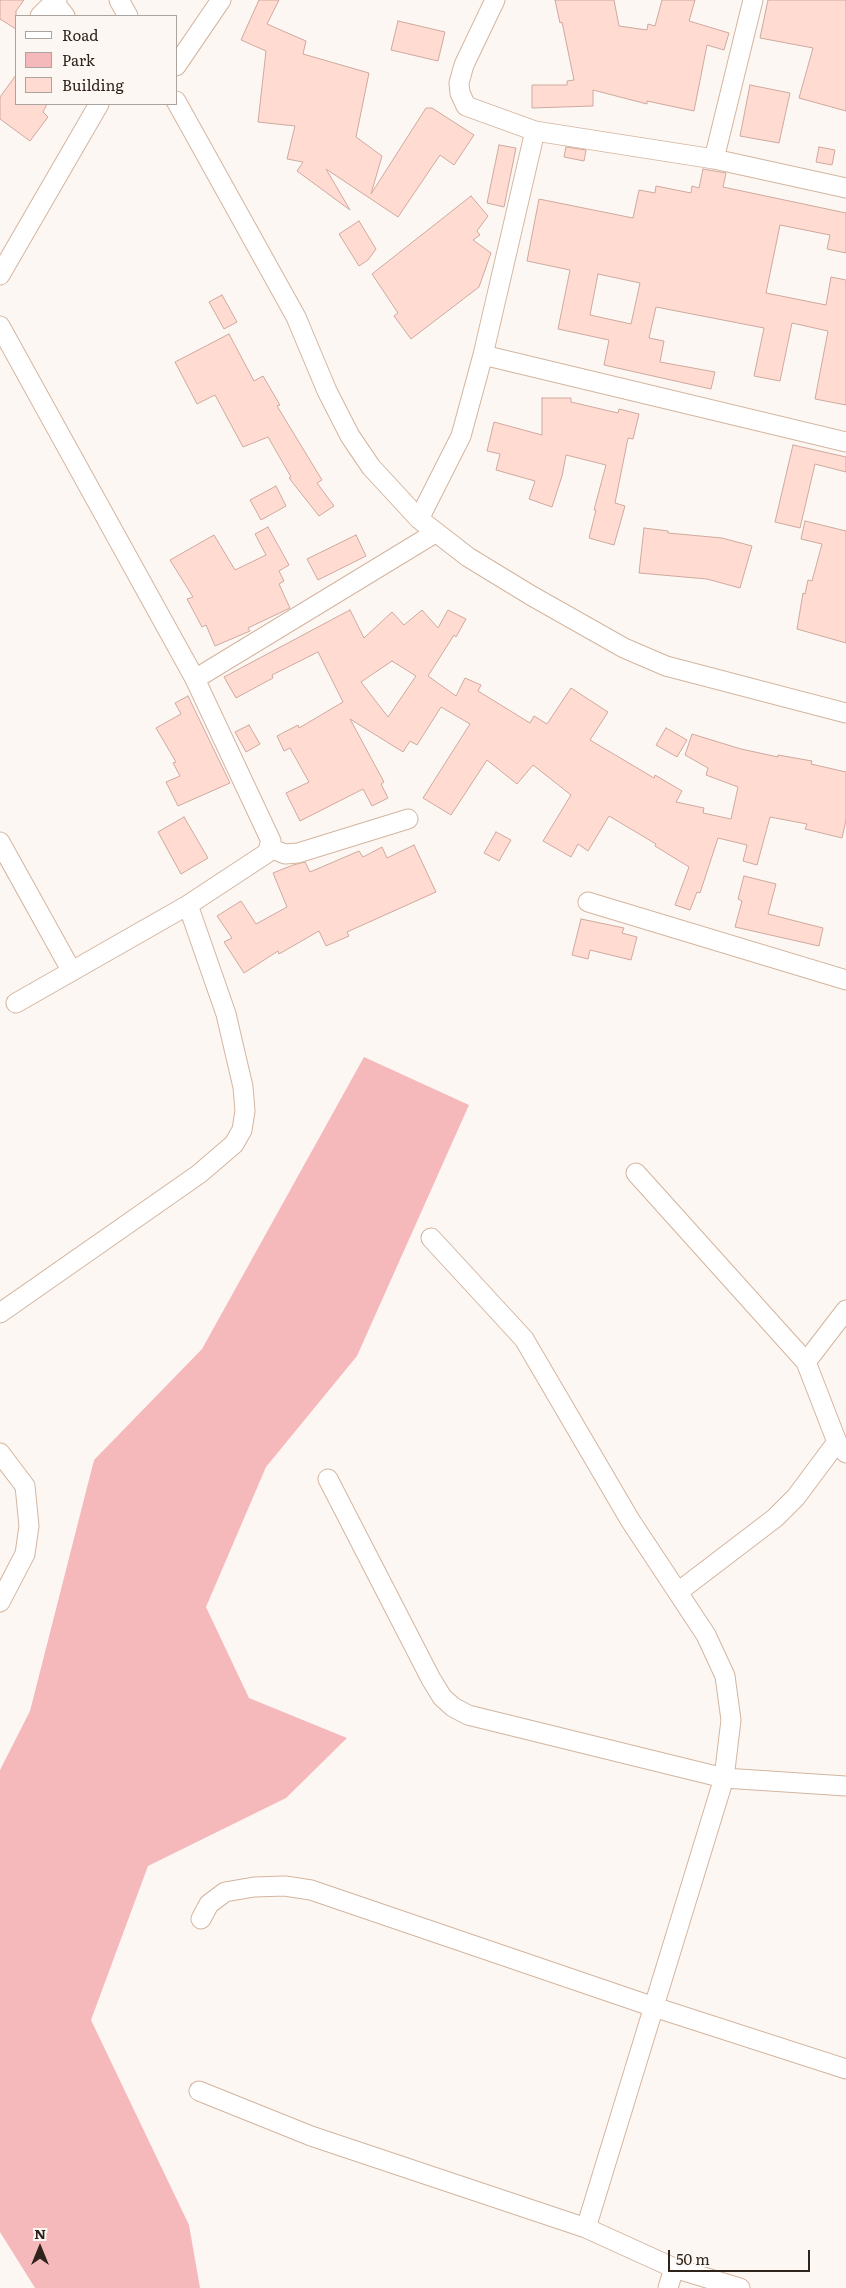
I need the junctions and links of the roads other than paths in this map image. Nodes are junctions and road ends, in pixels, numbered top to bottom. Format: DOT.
graph roads {
  1 [pos="119,0"];
  2 [pos="221,0"];
  3 [pos="495,0"];
  4 [pos="752,0"];
  5 [pos="59,6"];
  6 [pos="42,15"];
  7 [pos="127,15"];
  8 [pos="178,63"];
  9 [pos="98,105"];
  10 [pos="178,105"];
  11 [pos="535,132"];
  12 [pos="714,159"];
  13 [pos="846,188"];
  14 [pos="0,275"];
  15 [pos="0,326"];
  16 [pos="483,355"];
  17 [pos="846,442"];
  18 [pos="419,520"];
  19 [pos="435,533"];
  20 [pos="195,679"];
  21 [pos="846,713"];
  22 [pos="408,819"];
  23 [pos="0,842"];
  24 [pos="270,848"];
  25 [pos="588,902"];
  26 [pos="188,905"];
  27 [pos="71,970"];
  28 [pos="846,980"];
  29 [pos="16,1003"];
  30 [pos="636,1173"];
  31 [pos="432,1238"];
  32 [pos="846,1310"];
  33 [pos="0,1314"];
  34 [pos="806,1362"];
  35 [pos="841,1447"];
  36 [pos="0,1453"];
  37 [pos="328,1479"];
  38 [pos="678,1592"];
  39 [pos="0,1602"];
  40 [pos="724,1778"];
  41 [pos="846,1786"];
  42 [pos="201,1919"];
  43 [pos="654,2007"];
  44 [pos="846,2070"];
  45 [pos="199,2091"];
  46 [pos="586,2228"];
  47 [pos="674,2268"];
  48 [pos="668,2288"];
  49 [pos="740,2288"];
  1 -- 7 [label="street"];
  2 -- 8 [label="street"];
  3 -- 11 [label="street"];
  4 -- 12 [label="street"];
  5 -- 6 [label="street"];
  9 -- 14 [label="street"];
  10 -- 18 [label="street"];
  11 -- 12 [label="street"];
  11 -- 16 [label="street"];
  12 -- 13 [label="street"];
  15 -- 20 [label="street"];
  16 -- 17 [label="street"];
  16 -- 18 [label="street"];
  18 -- 19 [label="street"];
  19 -- 20 [label="street"];
  19 -- 21 [label="street"];
  20 -- 24 [label="street"];
  22 -- 24 [label="street"];
  23 -- 27 [label="street"];
  24 -- 26 [label="street"];
  25 -- 28 [label="street"];
  26 -- 27 [label="street"];
  26 -- 33 [label="street"];
  27 -- 29 [label="street"];
  30 -- 34 [label="street"];
  31 -- 38 [label="street"];
  32 -- 34 [label="street"];
  34 -- 35 [label="street"];
  35 -- 38 [label="street"];
  36 -- 39 [label="street"];
  37 -- 40 [label="street"];
  38 -- 40 [label="street"];
  40 -- 41 [label="street"];
  40 -- 43 [label="street"];
  42 -- 43 [label="street"];
  43 -- 44 [label="street"];
  43 -- 46 [label="street"];
  45 -- 46 [label="street"];
  46 -- 47 [label="street"];
  47 -- 48 [label="street"];
  47 -- 49 [label="street"];
}
